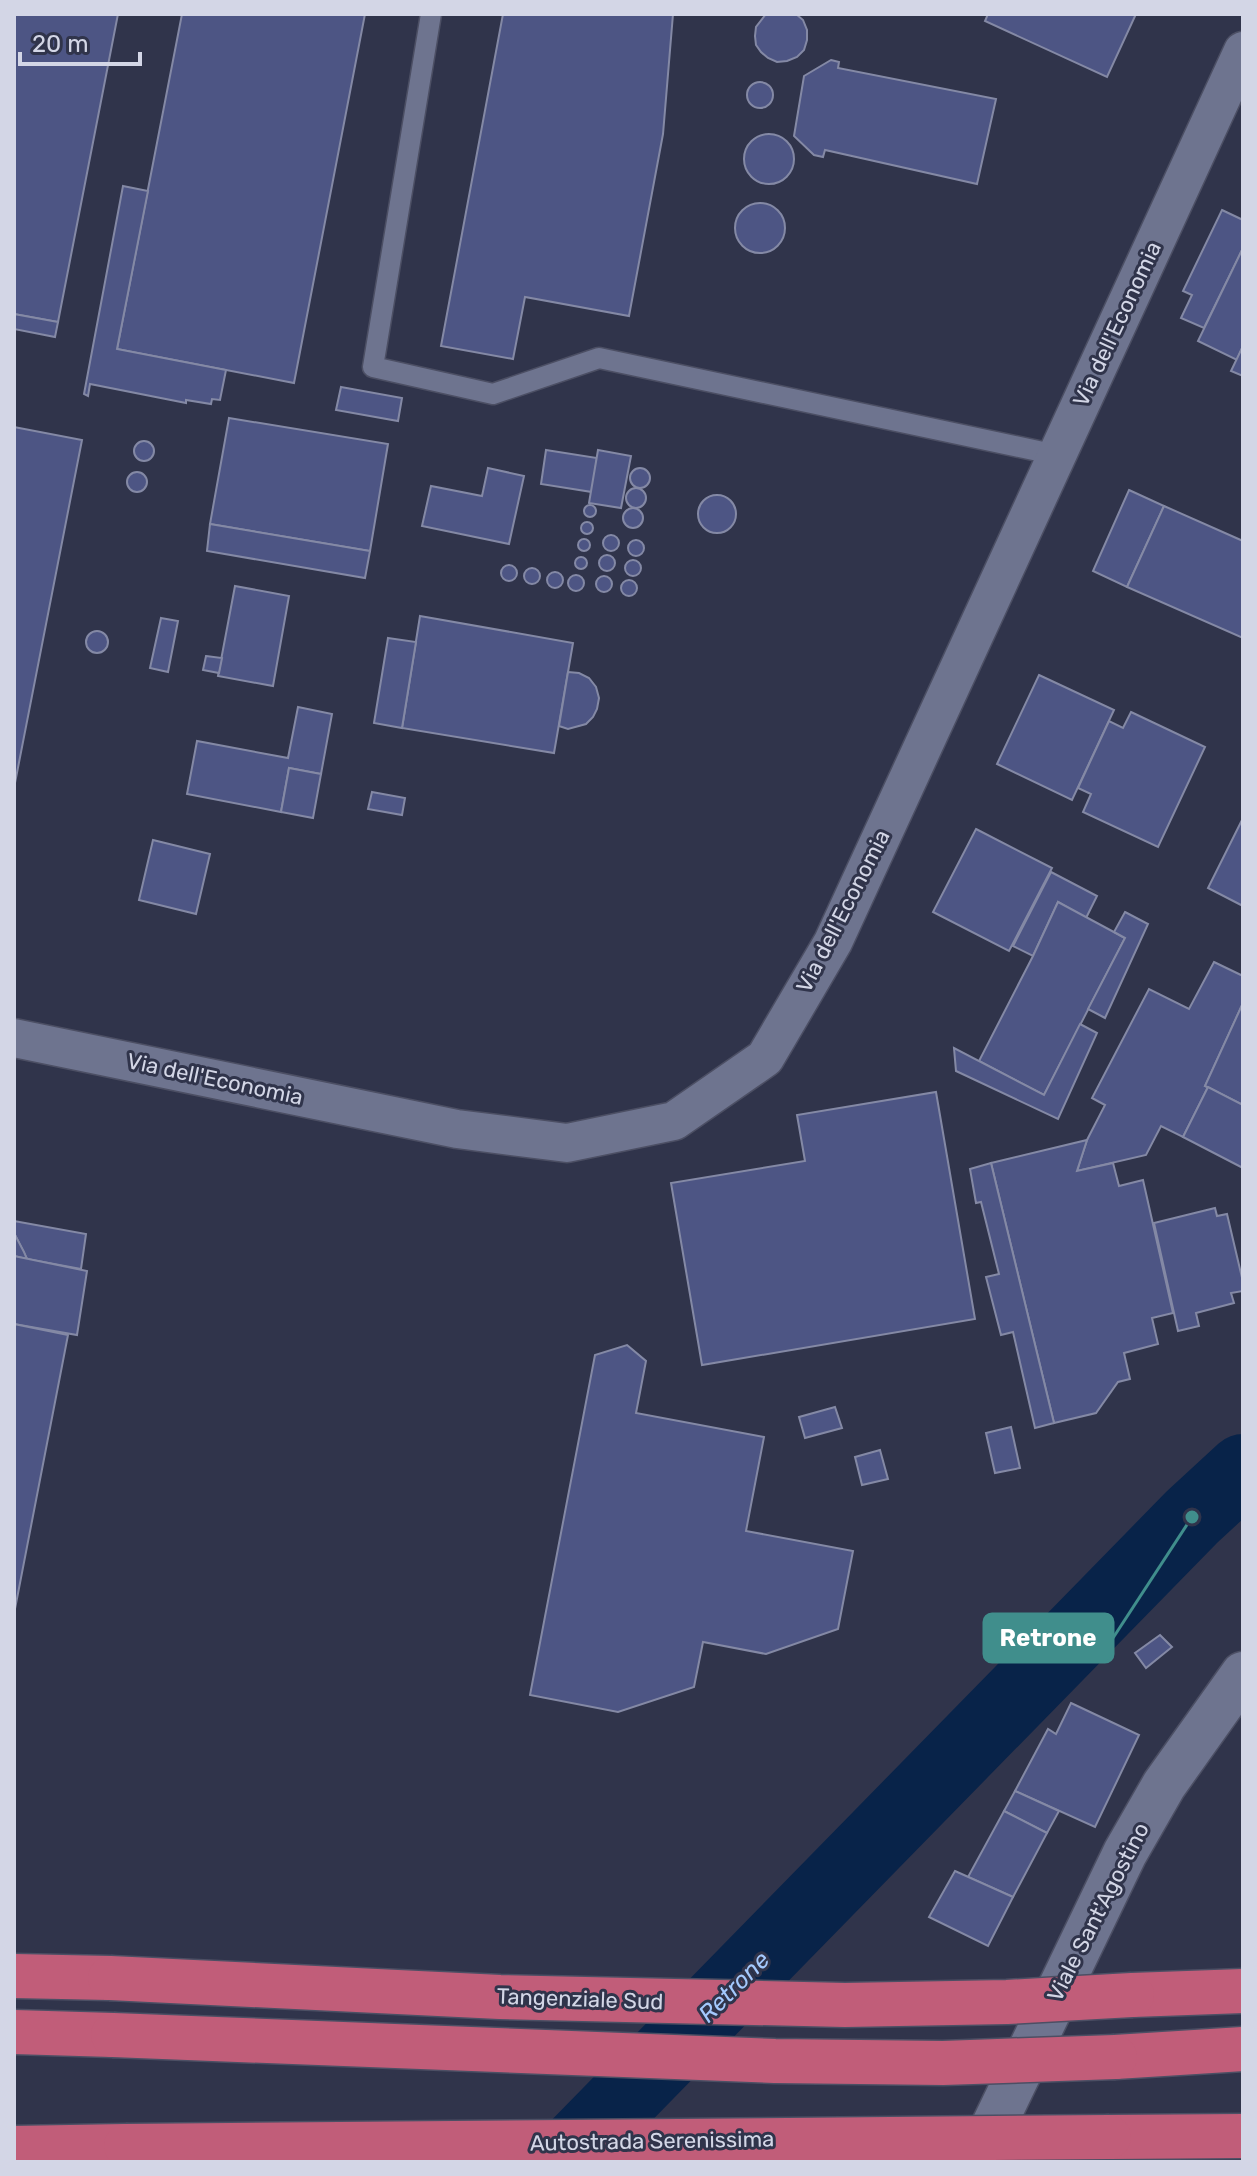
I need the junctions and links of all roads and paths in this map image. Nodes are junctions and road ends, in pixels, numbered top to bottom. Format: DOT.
graph roads {
  1 [pos="431,14"];
  2 [pos="1243,51"];
  3 [pos="1057,455"];
  4 [pos="14,1038"];
  5 [pos="1243,1674"];
  6 [pos="14,1976"];
  7 [pos="1243,1991"];
  8 [pos="14,2032"];
  9 [pos="1243,2049"];
  10 [pos="1243,2136"];
  11 [pos="14,2148"];
  12 [pos="976,2162"];
  1 -- 3 [label="lane"];
  2 -- 3 [label="street, Via dell'Economia"];
  3 -- 4 [label="street, Via dell'Economia"];
  5 -- 12 [label="main road, Viale Sant'Agostino"];
  6 -- 7 [label="highway, Tangenziale Sud, bridge"];
  8 -- 9 [label="highway, bridge"];
  10 -- 11 [label="highway, Autostrada Serenissima, bridge"];
}
